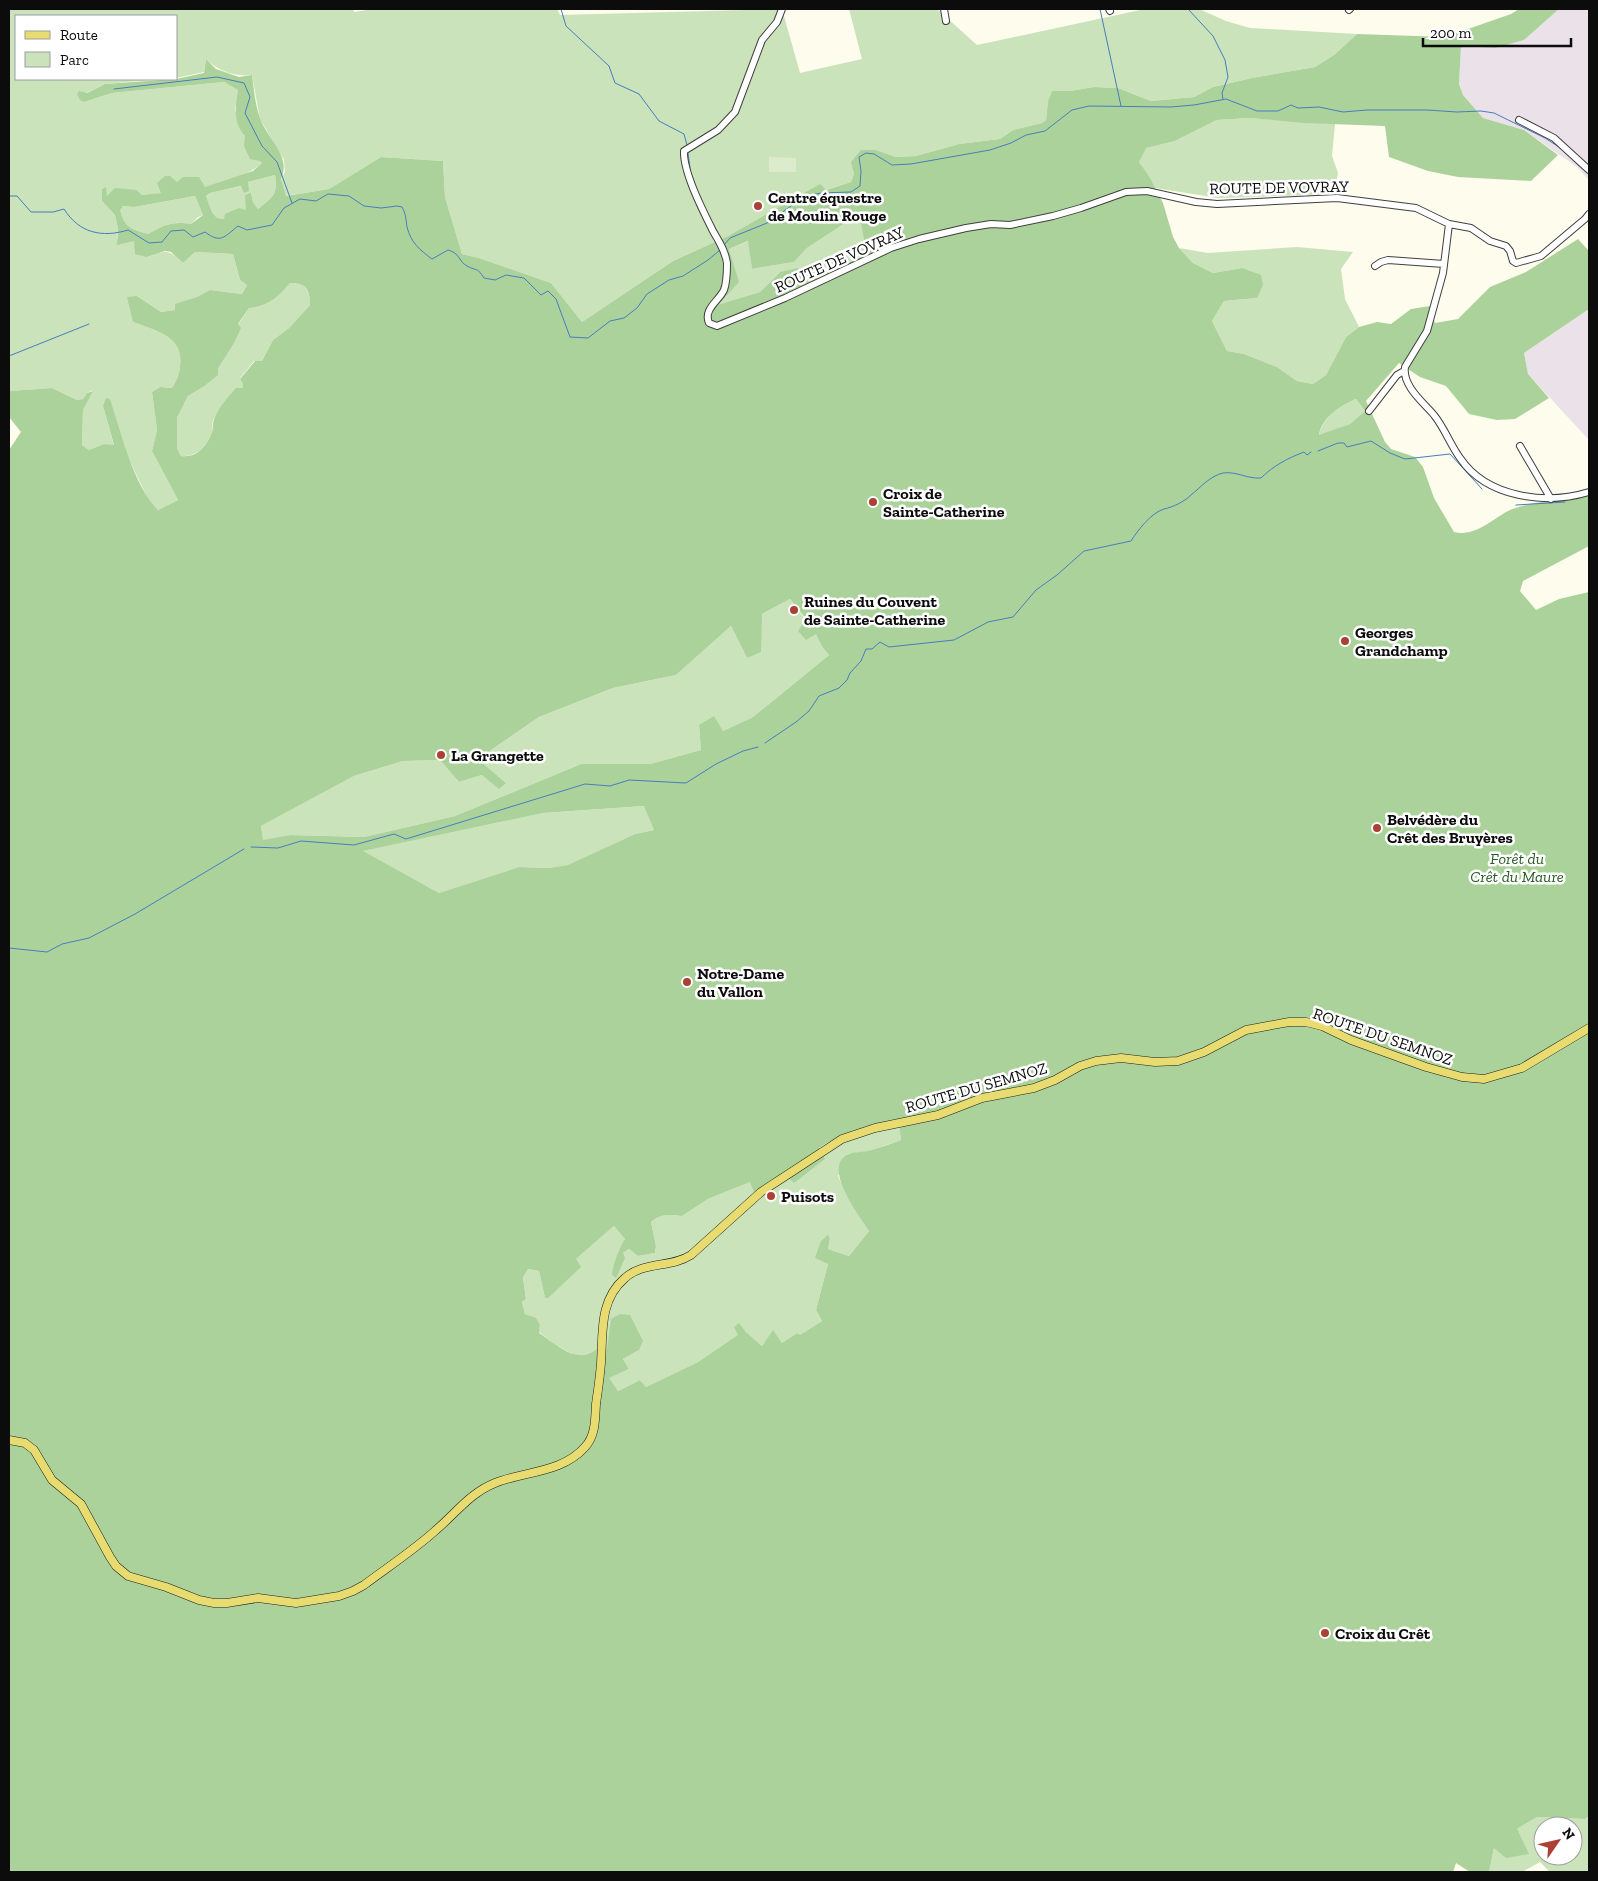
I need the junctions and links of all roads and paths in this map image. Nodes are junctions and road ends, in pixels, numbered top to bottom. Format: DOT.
graph roads {
  1 [pos="782,9"];
  2 [pos="944,9"];
  3 [pos="946,21"];
  4 [pos="1519,120"];
  5 [pos="1589,170"];
  6 [pos="1589,214"];
  7 [pos="1450,224"];
  8 [pos="1444,264"];
  9 [pos="1375,266"];
  10 [pos="1404,371"];
  11 [pos="1369,411"];
  12 [pos="1520,446"];
  13 [pos="1589,492"];
  14 [pos="1551,499"];
  15 [pos="1589,1028"];
  16 [pos="9,1440"];
  1 -- 7 [label="street, ROUTE DE VOVRAY"];
  2 -- 3 [label="street"];
  4 -- 5 [label="street"];
  6 -- 7 [label="street"];
  7 -- 8 [label="street"];
  8 -- 9 [label="street"];
  8 -- 10 [label="street"];
  10 -- 11 [label="street"];
  10 -- 14 [label="street"];
  12 -- 14 [label="street"];
  13 -- 14 [label="street"];
  15 -- 16 [label="main road, ROUTE DU SEMNOZ"];
}
